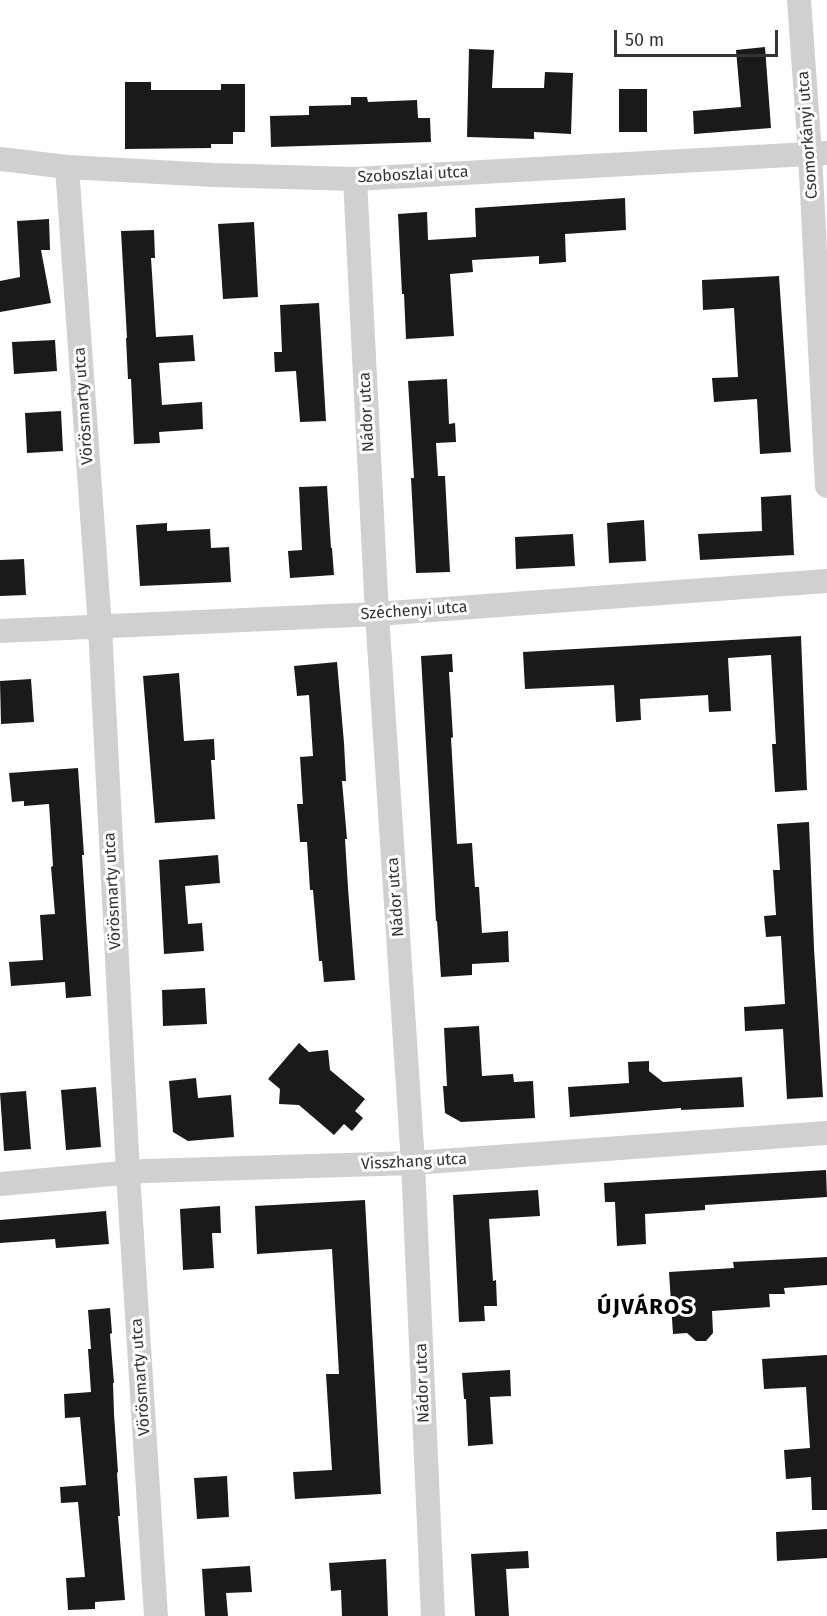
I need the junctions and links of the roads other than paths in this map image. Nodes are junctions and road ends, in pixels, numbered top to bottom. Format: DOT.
graph roads {
  1 [pos="799,0"];
  2 [pos="818,153"];
  3 [pos="0,159"];
  4 [pos="67,167"];
  5 [pos="355,179"];
  6 [pos="827,486"];
  7 [pos="827,581"];
  8 [pos="376,614"];
  9 [pos="100,627"];
  10 [pos="0,631"];
  11 [pos="827,1133"];
  12 [pos="413,1163"];
  13 [pos="128,1173"];
  14 [pos="0,1184"];
  15 [pos="156,1616"];
  16 [pos="433,1616"];
  1 -- 2 [label="street, Csomorkányi utca"];
  2 -- 5 [label="street, Szoboszlai utca"];
  2 -- 6 [label="street, Csomorkányi utca"];
  3 -- 4 [label="street, Szoboszlai utca"];
  4 -- 5 [label="street, Szoboszlai utca"];
  4 -- 9 [label="street, Vörösmarty utca"];
  5 -- 8 [label="street, Nádor utca"];
  7 -- 8 [label="street, Széchenyi utca"];
  8 -- 9 [label="street, Széchenyi utca"];
  8 -- 12 [label="street, Nádor utca"];
  9 -- 10 [label="street, Széchenyi utca"];
  9 -- 13 [label="street, Vörösmarty utca"];
  11 -- 12 [label="street, Visszhang utca"];
  12 -- 13 [label="street, Visszhang utca"];
  12 -- 16 [label="street, Nádor utca"];
  13 -- 14 [label="street, Visszhang utca"];
  13 -- 15 [label="street, Vörösmarty utca"];
}
